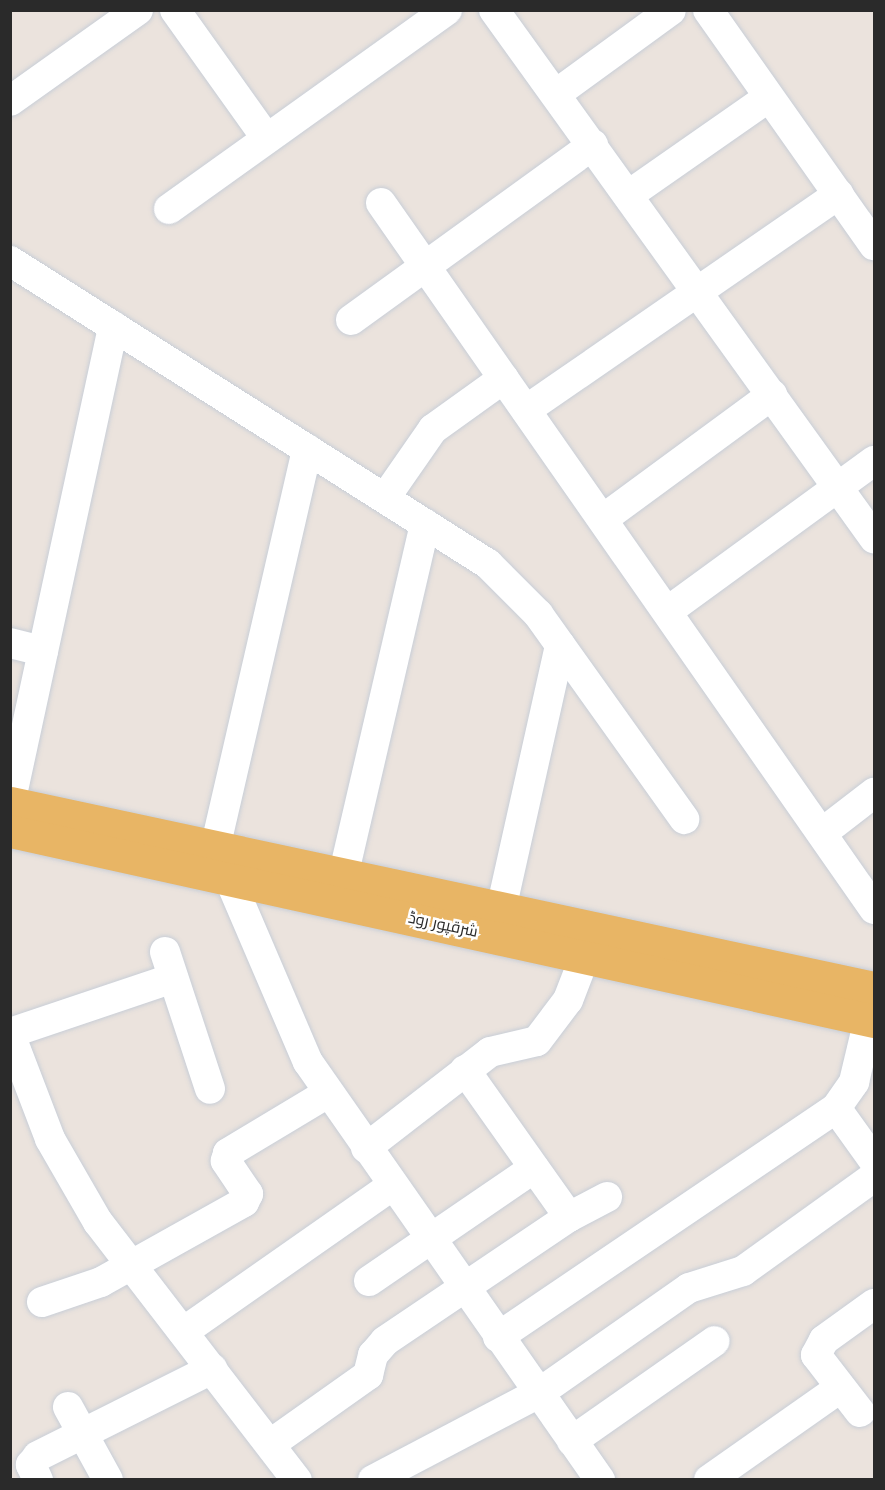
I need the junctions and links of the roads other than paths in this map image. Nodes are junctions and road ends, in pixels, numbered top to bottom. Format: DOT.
graph roads {
  1 [pos="138,10"];
  2 [pos="175,10"];
  3 [pos="447,10"];
  4 [pos="494,10"];
  5 [pos="671,10"];
  6 [pos="708,10"];
  7 [pos="555,94"];
  8 [pos="769,97"];
  9 [pos="10,101"];
  10 [pos="267,139"];
  11 [pos="593,145"];
  12 [pos="630,194"];
  13 [pos="839,194"];
  14 [pos="381,203"];
  15 [pos="169,209"];
  16 [pos="874,245"];
  17 [pos="10,261"];
  18 [pos="425,266"];
  19 [pos="698,289"];
  20 [pos="351,320"];
  21 [pos="112,326"];
  22 [pos="504,378"];
  23 [pos="772,395"];
  24 [pos="526,410"];
  25 [pos="308,449"];
  26 [pos="874,461"];
  27 [pos="838,486"];
  28 [pos="385,498"];
  29 [pos="603,519"];
  30 [pos="425,524"];
  31 [pos="874,538"];
  32 [pos="668,611"];
  33 [pos="10,643"];
  34 [pos="560,645"];
  35 [pos="43,651"];
  36 [pos="874,793"];
  37 [pos="11,803"];
  38 [pos="684,819"];
  39 [pos="10,831"];
  40 [pos="822,833"];
  41 [pos="218,866"];
  42 [pos="340,888"];
  43 [pos="874,909"];
  44 [pos="498,923"];
  45 [pos="585,956"];
  46 [pos="874,988"];
  47 [pos="872,1020"];
  48 [pos="10,1034"];
  49 [pos="465,1070"];
  50 [pos="210,1089"];
  51 [pos="328,1092"];
  52 [pos="836,1108"];
  53 [pos="366,1148"];
  54 [pos="874,1161"];
  55 [pos="534,1168"];
  56 [pos="874,1178"];
  57 [pos="393,1185"];
  58 [pos="607,1197"];
  59 [pos="569,1217"];
  60 [pos="430,1239"];
  61 [pos="134,1264"];
  62 [pos="369,1281"];
  63 [pos="464,1288"];
  64 [pos="42,1302"];
  65 [pos="874,1304"];
  66 [pos="183,1332"];
  67 [pos="498,1337"];
  68 [pos="715,1341"];
  69 [pos="212,1369"];
  70 [pos="840,1388"];
  71 [pos="539,1393"];
  72 [pos="860,1412"];
  73 [pos="75,1420"];
  74 [pos="572,1441"];
  75 [pos="272,1443"];
  76 [pos="38,1479"];
  77 [pos="108,1479"];
  78 [pos="297,1479"];
  79 [pos="373,1479"];
  80 [pos="600,1479"];
  81 [pos="709,1479"];
  1 -- 9 [label="street"];
  2 -- 10 [label="street"];
  3 -- 10 [label="street"];
  4 -- 7 [label="street"];
  5 -- 7 [label="street"];
  6 -- 8 [label="street"];
  7 -- 11 [label="street"];
  8 -- 12 [label="street"];
  8 -- 13 [label="street"];
  10 -- 15 [label="street"];
  11 -- 12 [label="street"];
  11 -- 18 [label="street"];
  12 -- 19 [label="street"];
  13 -- 16 [label="street"];
  13 -- 19 [label="street"];
  14 -- 18 [label="street"];
  17 -- 21 [label="street"];
  18 -- 20 [label="street"];
  18 -- 22 [label="street"];
  19 -- 23 [label="street"];
  19 -- 24 [label="street"];
  21 -- 25 [label="street"];
  21 -- 35 [label="street"];
  22 -- 24 [label="street"];
  22 -- 28 [label="street"];
  23 -- 27 [label="street"];
  23 -- 29 [label="street"];
  24 -- 29 [label="street"];
  25 -- 28 [label="street"];
  25 -- 41 [label="street"];
  26 -- 27 [label="street"];
  27 -- 31 [label="street"];
  27 -- 32 [label="street"];
  28 -- 30 [label="street"];
  29 -- 32 [label="street"];
  30 -- 34 [label="street"];
  30 -- 42 [label="street"];
  32 -- 40 [label="street"];
  33 -- 35 [label="street"];
  34 -- 38 [label="street"];
  34 -- 44 [label="street"];
  35 -- 37 [label="street"];
  36 -- 40 [label="street"];
  37 -- 41 [label="main road, شرقپور روڈ"];
  39 -- 41 [label="main road, شرقپور روڈ"];
  40 -- 43 [label="street"];
  41 -- 42 [label="main road, شرقپور روڈ"];
  41 -- 51 [label="street"];
  42 -- 44 [label="main road, شرقپور روڈ"];
  44 -- 45 [label="main road, شرقپور روڈ"];
  44 -- 46 [label="main road, شرقپور روڈ"];
  45 -- 47 [label="main road, شرقپور روڈ"];
  45 -- 49 [label="street"];
  47 -- 52 [label="street"];
  48 -- 50 [label="street"];
  48 -- 61 [label="street"];
  49 -- 53 [label="street"];
  49 -- 55 [label="street"];
  51 -- 53 [label="street"];
  51 -- 61 [label="street"];
  52 -- 54 [label="street"];
  52 -- 67 [label="street"];
  53 -- 57 [label="street"];
  55 -- 59 [label="street"];
  55 -- 60 [label="street"];
  56 -- 71 [label="street"];
  57 -- 60 [label="street"];
  57 -- 66 [label="street"];
  58 -- 59 [label="street"];
  59 -- 63 [label="street"];
  60 -- 62 [label="street"];
  60 -- 63 [label="street"];
  61 -- 64 [label="street"];
  61 -- 66 [label="street"];
  63 -- 67 [label="street"];
  63 -- 75 [label="street"];
  65 -- 70 [label="street"];
  66 -- 69 [label="street"];
  67 -- 71 [label="street"];
  68 -- 74 [label="street"];
  69 -- 73 [label="street"];
  69 -- 75 [label="street"];
  70 -- 72 [label="street"];
  70 -- 81 [label="street"];
  71 -- 74 [label="street"];
  71 -- 79 [label="street"];
  73 -- 76 [label="street"];
  73 -- 77 [label="street"];
  74 -- 80 [label="street"];
  75 -- 78 [label="street"];
}
